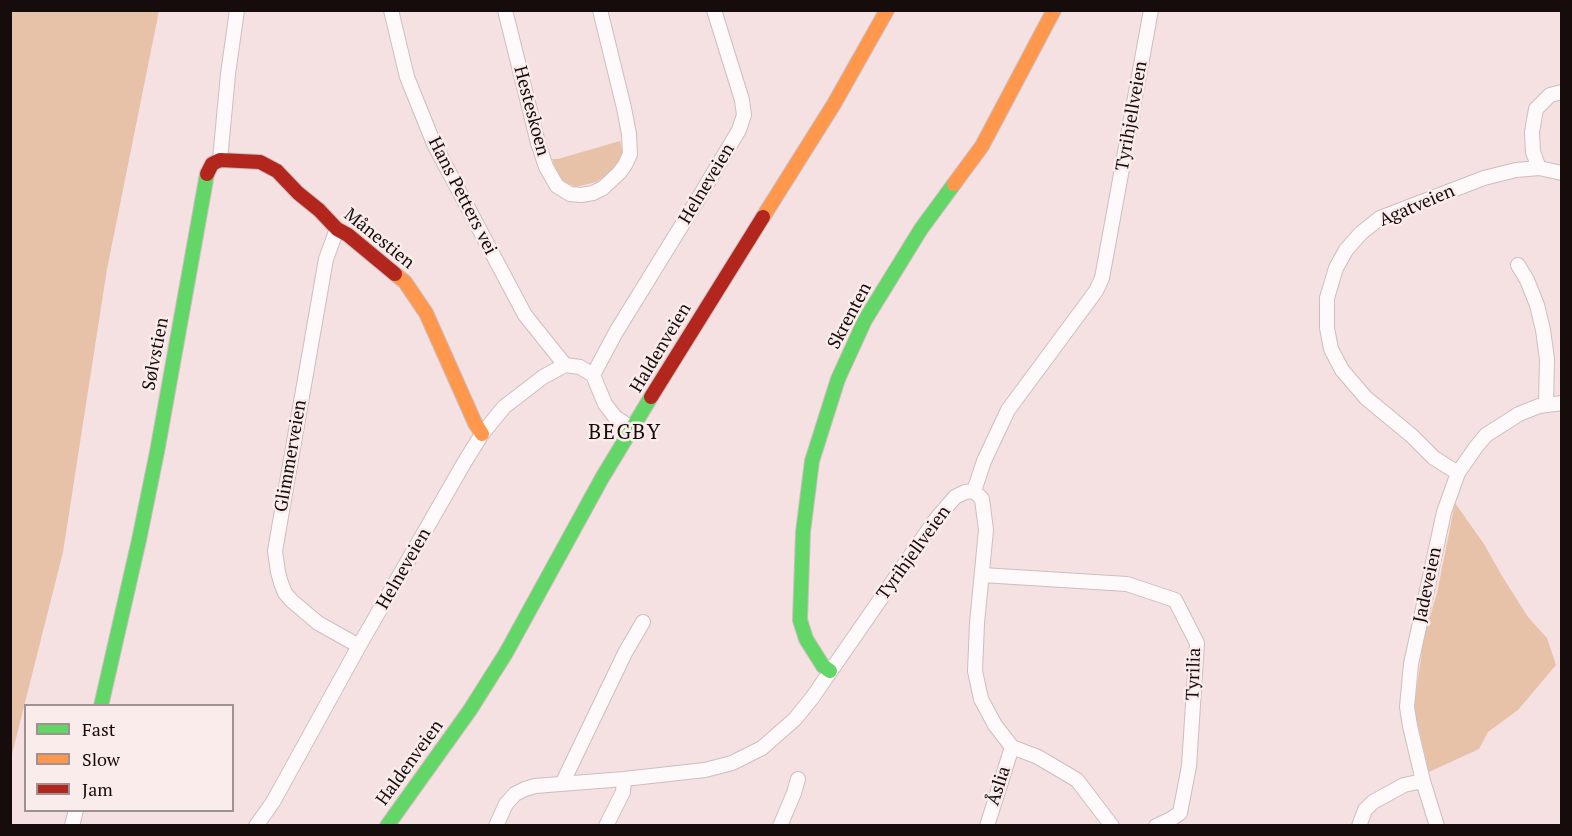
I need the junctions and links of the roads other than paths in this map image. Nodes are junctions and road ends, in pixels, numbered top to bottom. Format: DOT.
graph roads {
  1 [pos="237,10"];
  2 [pos="391,10"];
  3 [pos="505,10"];
  4 [pos="600,10"];
  5 [pos="714,10"];
  6 [pos="887,10"];
  7 [pos="1054,10"];
  8 [pos="1151,10"];
  9 [pos="1562,92"];
  10 [pos="219,160"];
  11 [pos="1539,168"];
  12 [pos="1562,173"];
  13 [pos="337,230"];
  14 [pos="1518,265"];
  15 [pos="565,365"];
  16 [pos="593,375"];
  17 [pos="1562,403"];
  18 [pos="1546,405"];
  19 [pos="633,429"];
  20 [pos="482,434"];
  21 [pos="1458,473"];
  22 [pos="974,491"];
  23 [pos="982,575"];
  24 [pos="643,622"];
  25 [pos="359,646"];
  26 [pos="830,671"];
  27 [pos="100,704"];
  28 [pos="1012,747"];
  29 [pos="624,779"];
  30 [pos="798,779"];
  31 [pos="1423,781"];
  32 [pos="562,784"];
  33 [pos="256,825"];
  34 [pos="387,825"];
  35 [pos="496,825"];
  36 [pos="606,825"];
  37 [pos="780,825"];
  38 [pos="987,825"];
  39 [pos="1112,825"];
  40 [pos="1156,825"];
  41 [pos="1359,825"];
  42 [pos="1437,825"];
  1 -- 10 [label="street, Sølvstien"];
  2 -- 15 [label="street, Hans Petters vei"];
  3 -- 4 [label="street, Hesteskoen"];
  5 -- 16 [label="street, Helneveien"];
  6 -- 19 [label="street, Haldenveien"];
  7 -- 26 [label="street, Skrenten"];
  8 -- 22 [label="street, Tyrihjellveien"];
  9 -- 11 [label="street"];
  10 -- 13 [label="street, Månestien"];
  10 -- 27 [label="street, Sølvstien"];
  11 -- 12 [label="street, Agatveien"];
  11 -- 21 [label="street, Agatveien"];
  13 -- 20 [label="street, Månestien"];
  13 -- 25 [label="street, Glimmerveien"];
  14 -- 18 [label="street"];
  15 -- 16 [label="street"];
  15 -- 20 [label="street, Helneveien"];
  16 -- 19 [label="street"];
  17 -- 18 [label="street, Jadeveien"];
  18 -- 21 [label="street, Jadeveien"];
  19 -- 34 [label="street, Haldenveien"];
  20 -- 25 [label="street, Helneveien"];
  21 -- 31 [label="street, Jadeveien"];
  22 -- 23 [label="street"];
  22 -- 26 [label="street, Tyrihjellveien"];
  23 -- 28 [label="street"];
  23 -- 40 [label="street, Tyrilia"];
  24 -- 32 [label="street"];
  25 -- 33 [label="street, Helneveien"];
  26 -- 29 [label="street, Tyrihjellveien"];
  28 -- 38 [label="street, Åslia"];
  28 -- 39 [label="street"];
  29 -- 32 [label="street, Tyrihjellveien"];
  29 -- 36 [label="street"];
  30 -- 37 [label="street"];
  31 -- 41 [label="street"];
  31 -- 42 [label="street, Jadeveien"];
  32 -- 35 [label="street, Tyrihjellveien"];
}
